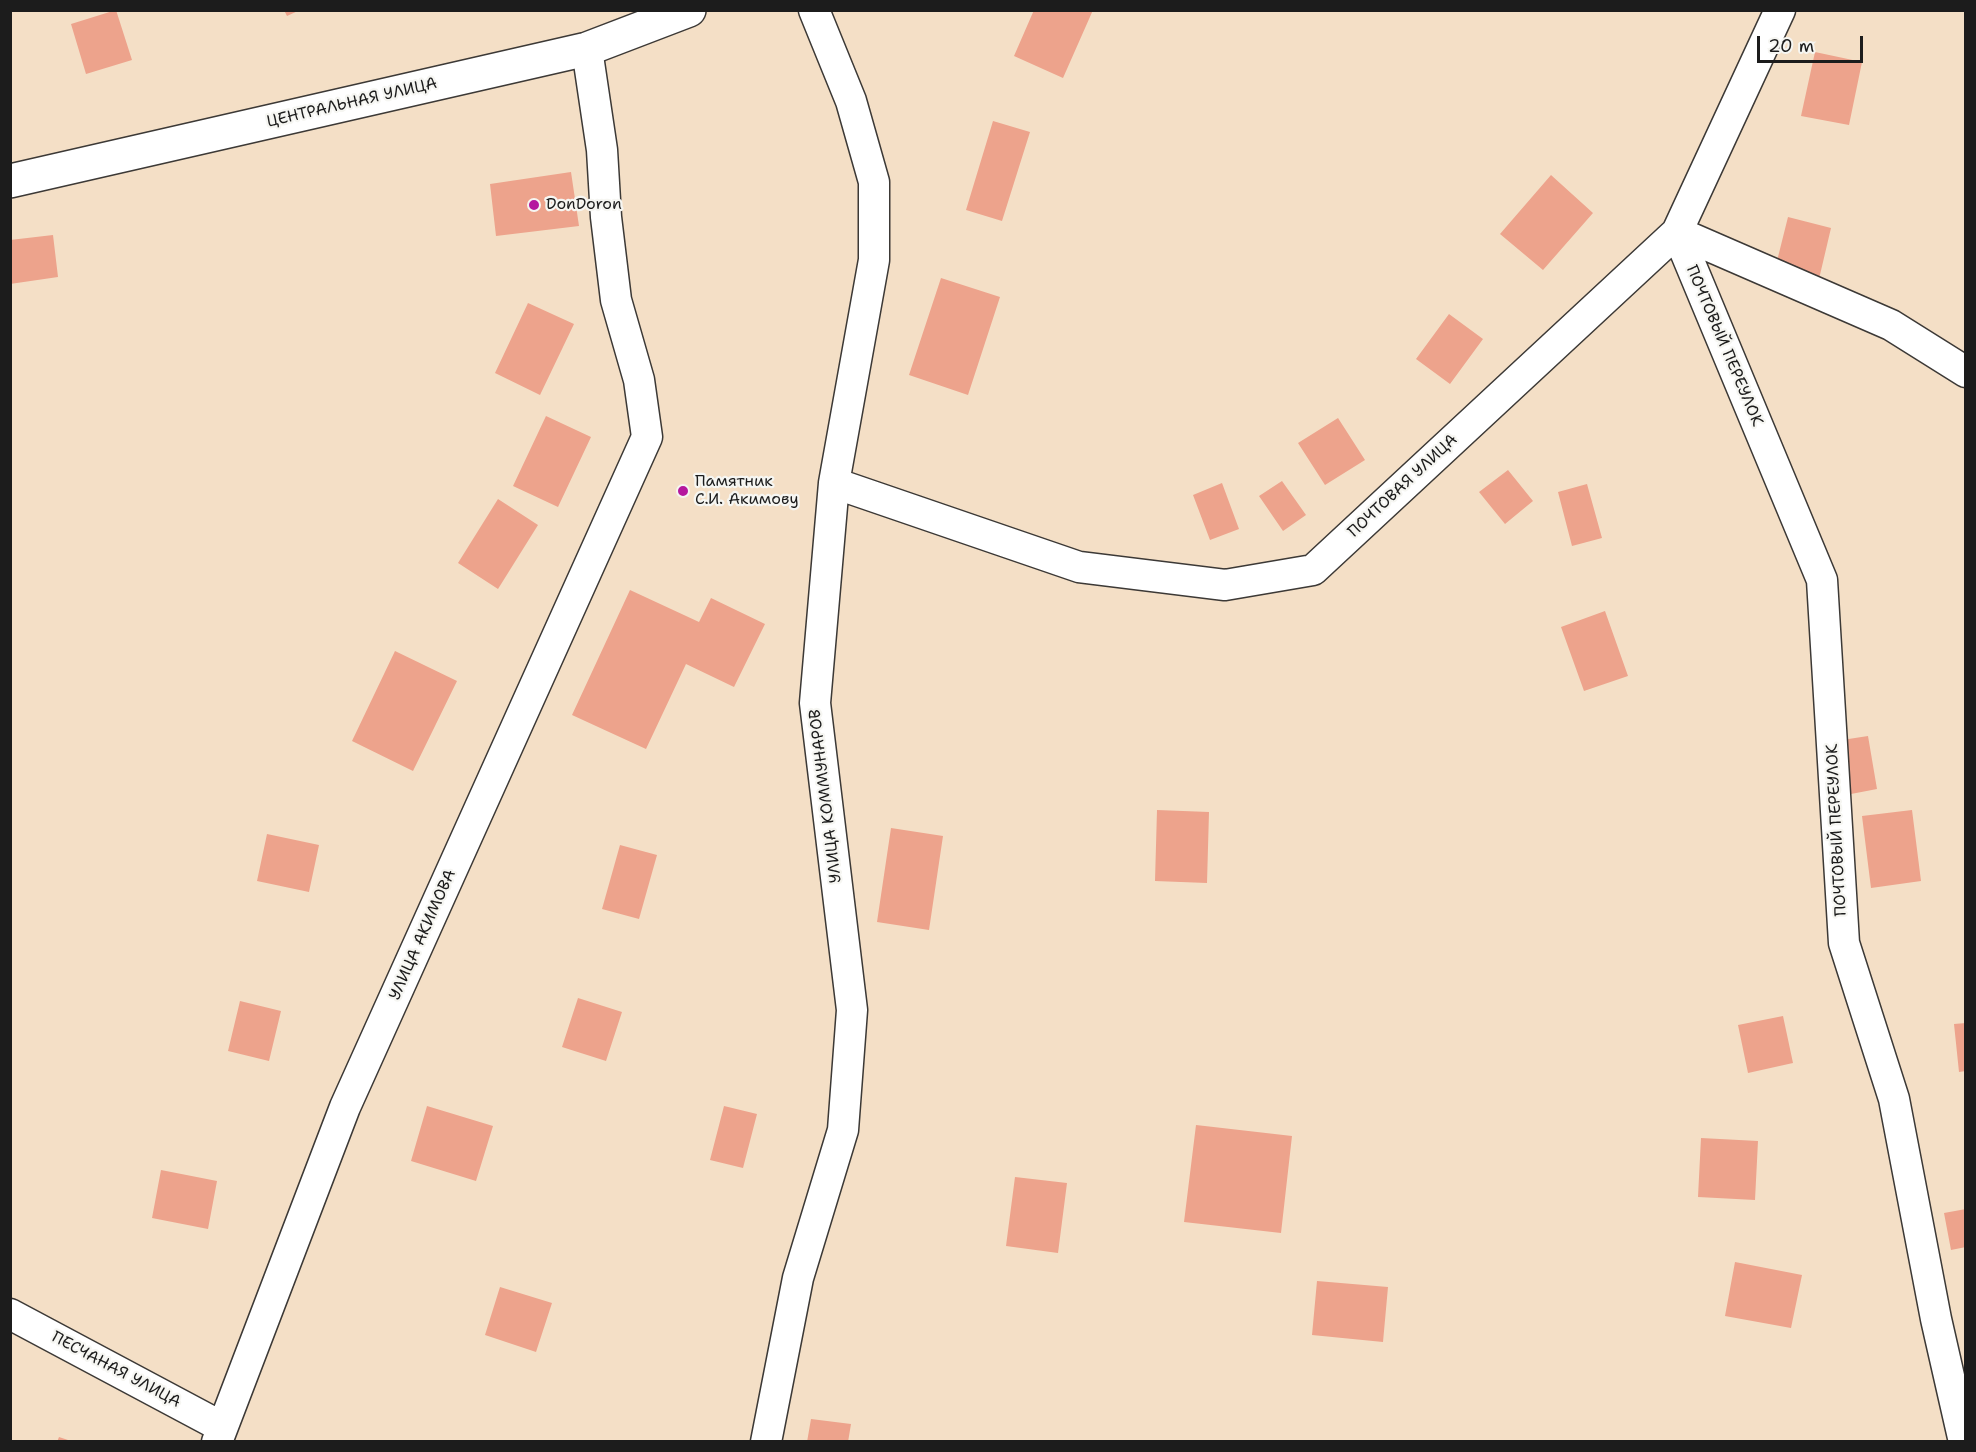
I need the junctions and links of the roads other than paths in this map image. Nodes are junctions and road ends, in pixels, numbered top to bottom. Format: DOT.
graph roads {
  1 [pos="689,10"];
  2 [pos="814,10"];
  3 [pos="1780,10"];
  4 [pos="587,49"];
  5 [pos="10,181"];
  6 [pos="1677,232"];
  7 [pos="1965,372"];
  8 [pos="834,483"];
  9 [pos="10,1314"];
  10 [pos="219,1434"];
  11 [pos="766,1442"];
  12 [pos="1964,1442"];
  1 -- 4 [label="street, ЦЕНТРАЛЬНАЯ УЛИЦА"];
  2 -- 8 [label="street, УЛИЦА КОММУНАРОВ"];
  3 -- 6 [label="street, ПОЧТОВАЯ УЛИЦА"];
  4 -- 5 [label="street, ЦЕНТРАЛЬНАЯ УЛИЦА"];
  4 -- 10 [label="street, УЛИЦА АКИМОВА"];
  6 -- 7 [label="street"];
  6 -- 8 [label="street, ПОЧТОВАЯ УЛИЦА"];
  6 -- 12 [label="street, ПОЧТОВЫЙ ПЕРЕУЛОК"];
  8 -- 11 [label="street, УЛИЦА КОММУНАРОВ"];
  9 -- 10 [label="street, ПЕСЧАНАЯ УЛИЦА"];
}
